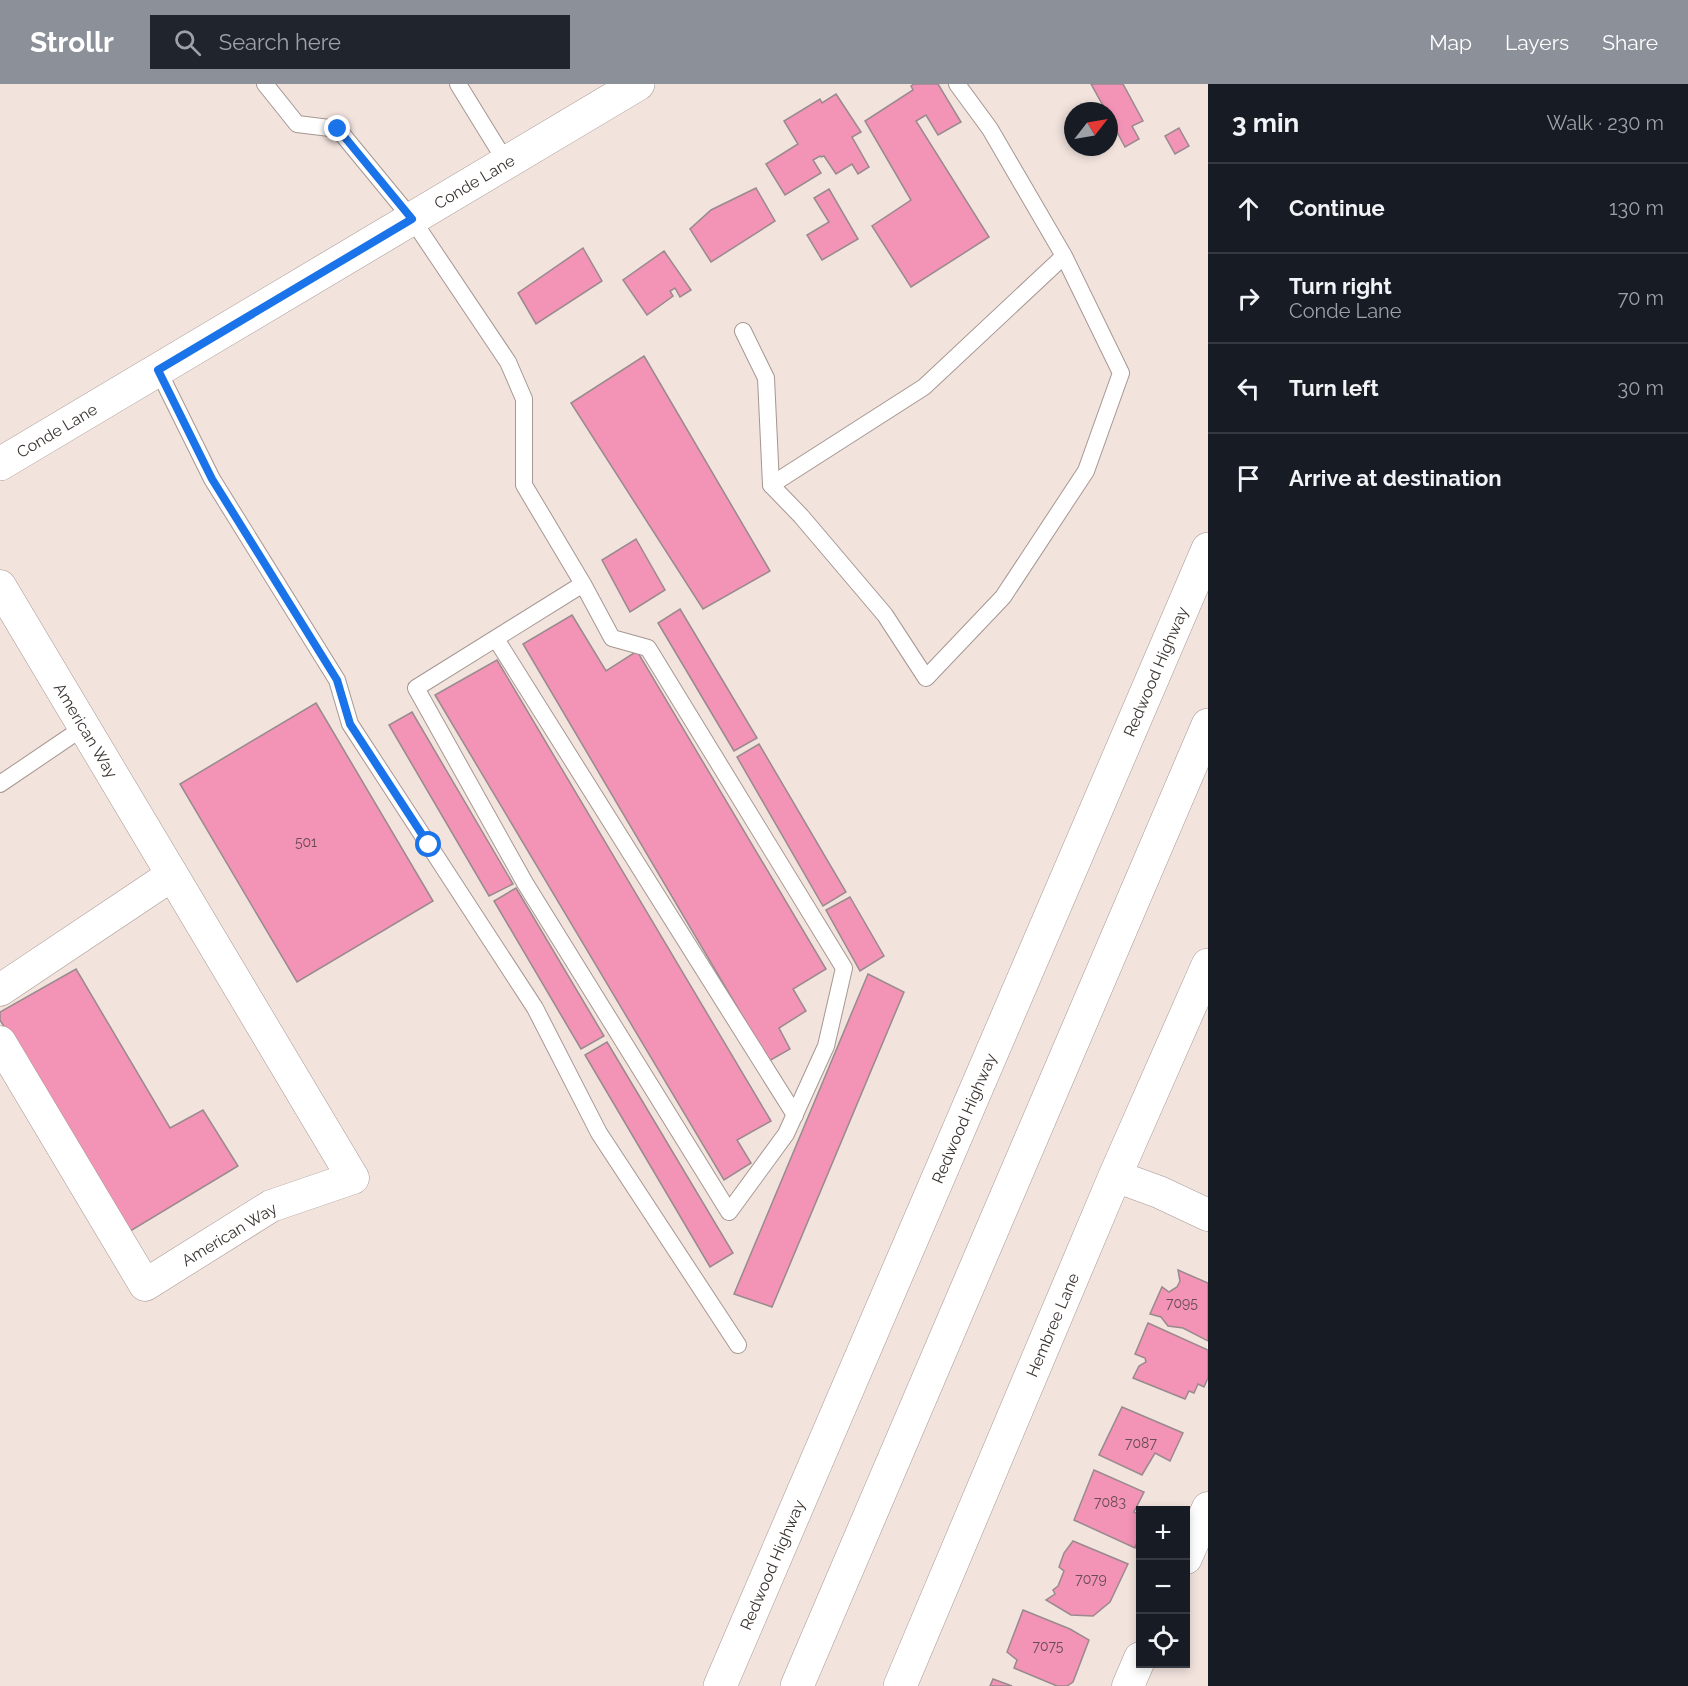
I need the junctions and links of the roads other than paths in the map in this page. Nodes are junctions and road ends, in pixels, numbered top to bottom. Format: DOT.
graph roads {
  1 [pos="265,84"];
  2 [pos="458,84"];
  3 [pos="638,84"];
  4 [pos="957,84"];
  5 [pos="506,162"];
  6 [pos="412,219"];
  7 [pos="1064,256"];
  8 [pos="743,331"];
  9 [pos="158,370"];
  10 [pos="0,464"];
  11 [pos="771,485"];
  12 [pos="1208,549"];
  13 [pos="583,584"];
  14 [pos="0,586"];
  15 [pos="496,639"];
  16 [pos="1208,726"];
  17 [pos="84,727"];
  18 [pos="0,784"];
  19 [pos="172,875"];
  20 [pos="1208,965"];
  21 [pos="0,990"];
  22 [pos="0,1042"];
  23 [pos="795,1115"];
  24 [pos="1115,1176"];
  25 [pos="1208,1215"];
  26 [pos="738,1345"];
  27 [pos="1208,1508"];
  28 [pos="1190,1547"];
  29 [pos="1136,1667"];
  30 [pos="720,1686"];
  31 [pos="797,1686"];
  32 [pos="900,1686"];
  33 [pos="1128,1686"];
  1 -- 6 [label="lane"];
  2 -- 5 [label="lane"];
  3 -- 5 [label="main road, Conde Lane"];
  4 -- 7 [label="lane"];
  5 -- 6 [label="main road, Conde Lane"];
  6 -- 9 [label="main road, Conde Lane"];
  6 -- 13 [label="lane"];
  7 -- 11 [label="lane"];
  7 -- 11 [label="lane"];
  8 -- 11 [label="lane"];
  9 -- 10 [label="main road, Conde Lane"];
  9 -- 26 [label="lane"];
  12 -- 30 [label="main road, Redwood Highway"];
  13 -- 15 [label="lane"];
  13 -- 23 [label="lane"];
  14 -- 17 [label="street, American Way"];
  15 -- 23 [label="lane"];
  15 -- 23 [label="lane"];
  16 -- 31 [label="main road"];
  17 -- 18 [label="lane"];
  17 -- 19 [label="street, American Way"];
  19 -- 21 [label="street"];
  19 -- 22 [label="street, American Way"];
  20 -- 24 [label="main road, Hembree Lane"];
  24 -- 25 [label="street"];
  24 -- 32 [label="main road, Hembree Lane"];
  27 -- 28 [label="street"];
  29 -- 33 [label="street"];
}
